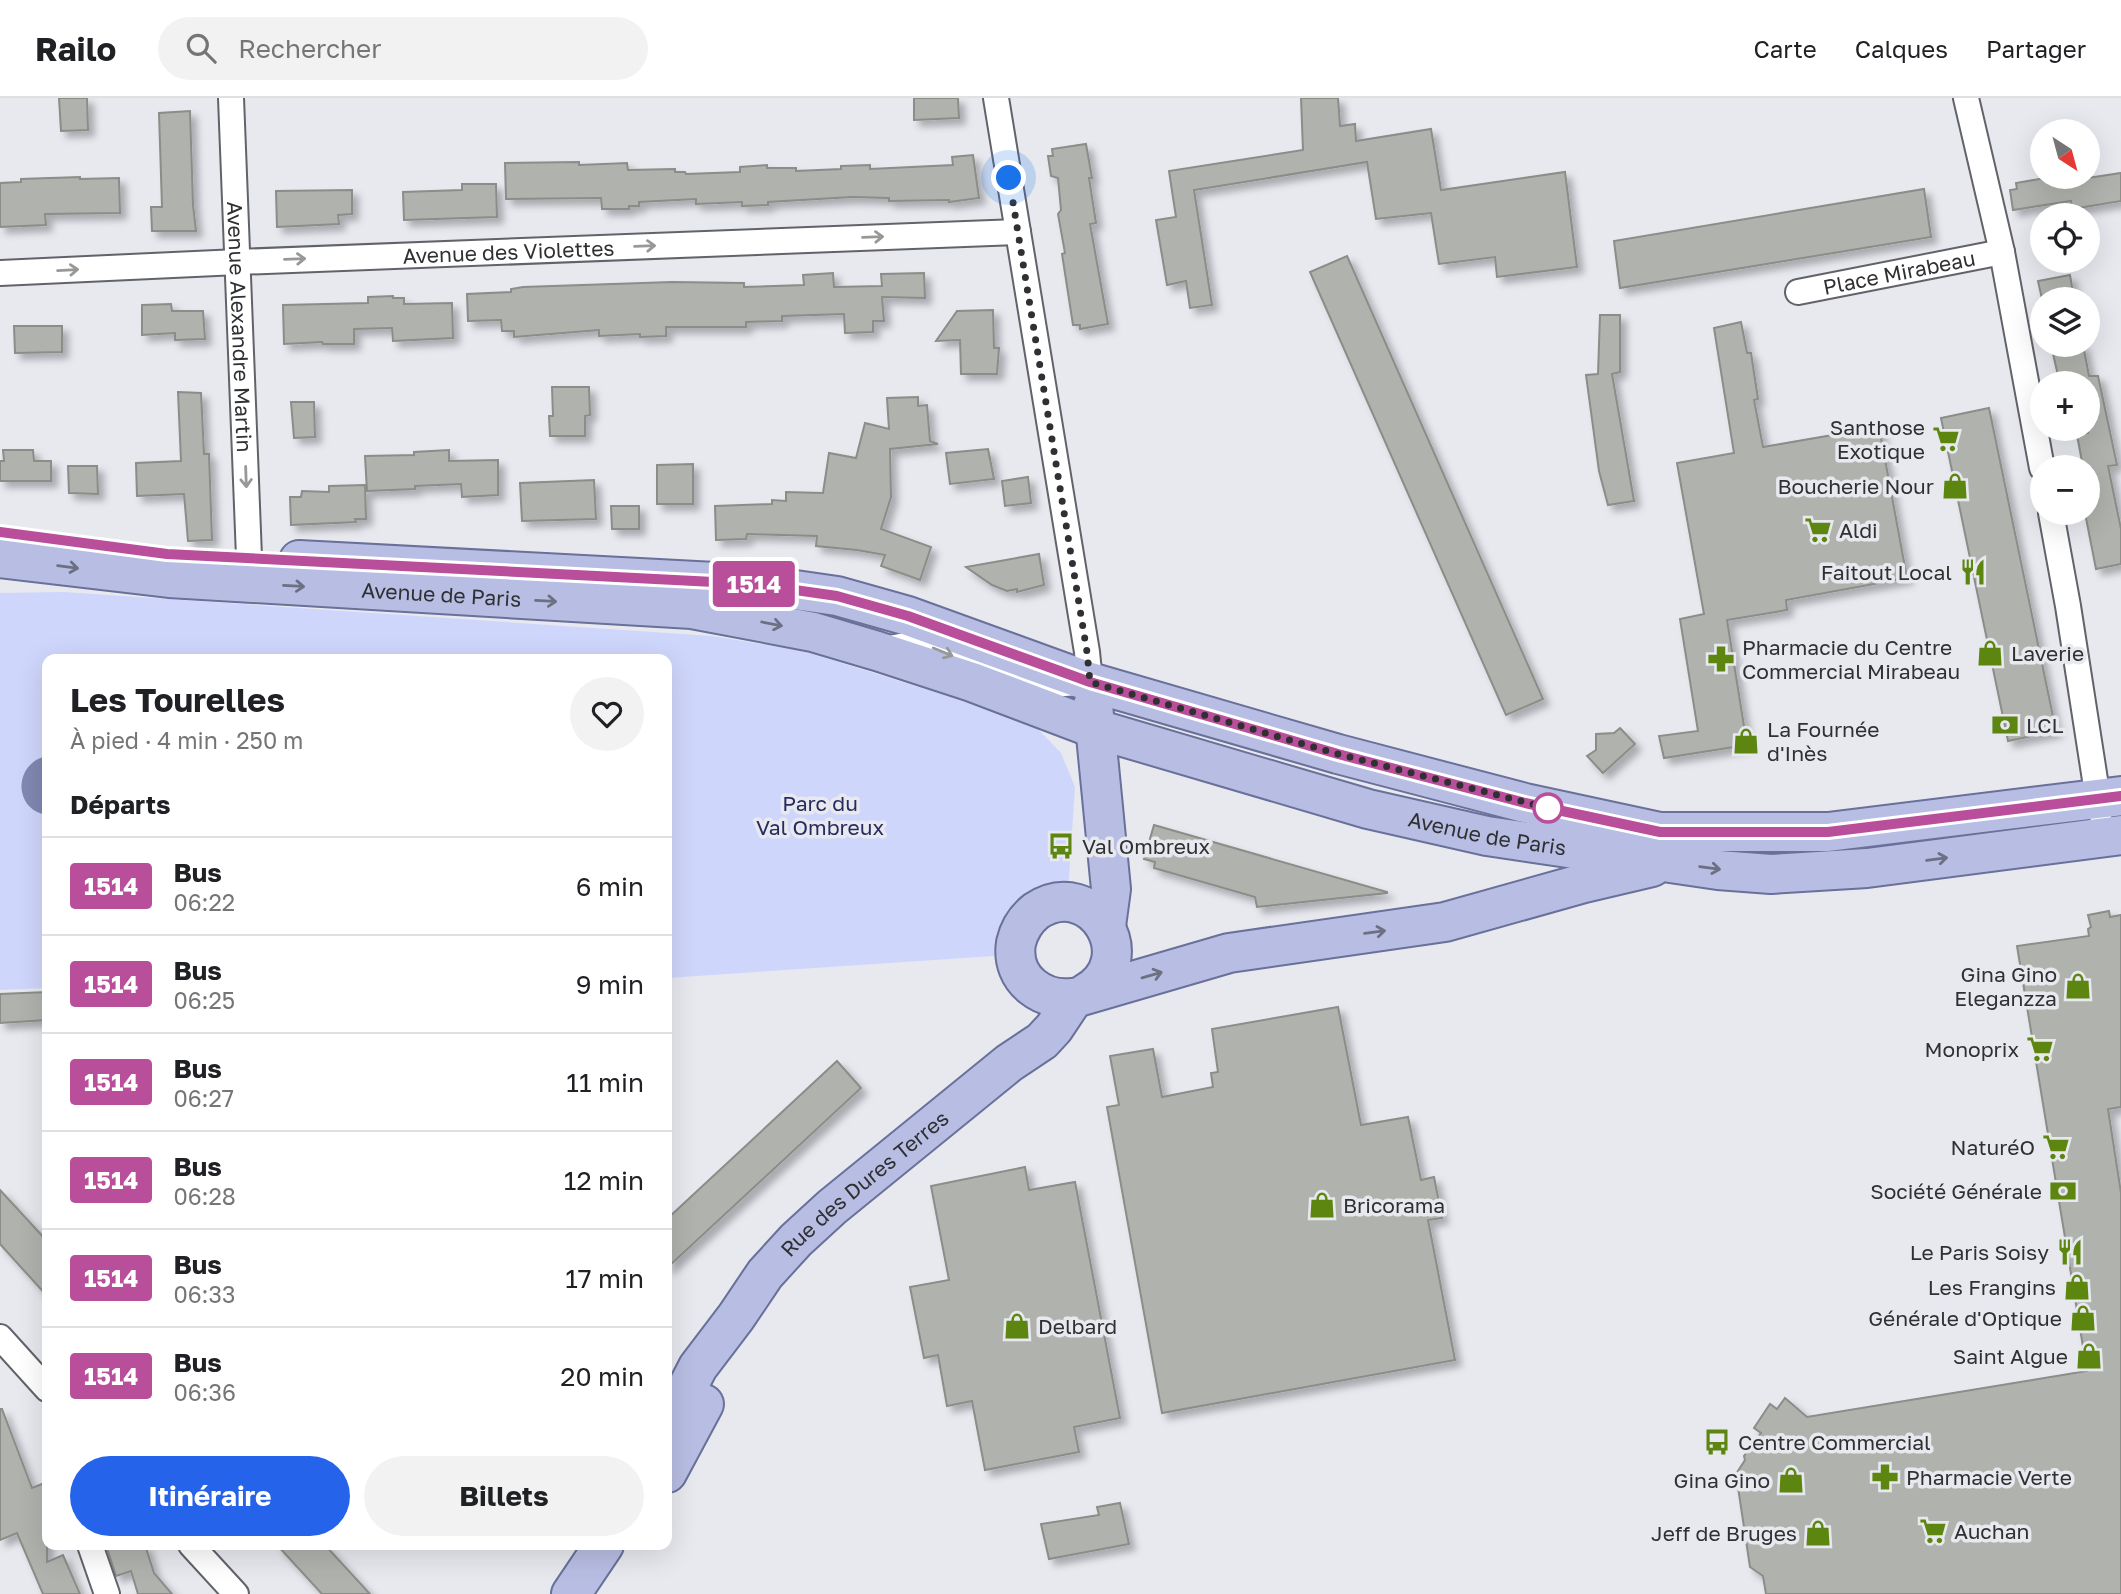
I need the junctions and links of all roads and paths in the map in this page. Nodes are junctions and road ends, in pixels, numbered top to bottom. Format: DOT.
graph roads {
  1 [pos="231,98"];
  2 [pos="996,98"];
  3 [pos="1966,98"];
  4 [pos="1018,232"];
  5 [pos="2002,252"];
  6 [pos="238,262"];
  7 [pos="0,273"];
  8 [pos="1798,292"];
  9 [pos="2040,455"];
  10 [pos="2053,525"];
  11 [pos="0,532"];
  12 [pos="249,557"];
  13 [pos="0,558"];
  14 [pos="877,650"];
  15 [pos="1090,682"];
  16 [pos="1096,729"];
  17 [pos="2109,797"];
  18 [pos="1525,803"];
  19 [pos="1102,820"];
  20 [pos="2115,843"];
  21 [pos="1673,863"];
  22 [pos="1075,903"];
  23 [pos="1106,926"];
  24 [pos="1036,990"];
  25 [pos="1080,995"];
  26 [pos="1009,1063"];
  27 [pos="736,1317"];
  28 [pos="0,1337"];
  29 [pos="42,1383"];
  30 [pos="672,1417"];
  31 [pos="672,1464"];
  32 [pos="92,1550"];
  33 [pos="196,1550"];
  34 [pos="601,1550"];
  35 [pos="623,1550"];
  36 [pos="107,1594"];
  37 [pos="236,1594"];
  38 [pos="571,1594"];
  39 [pos="595,1594"];
  1 -- 6 [label="street, Avenue Alexandre Martin"];
  2 -- 4 [label="street"];
  3 -- 5 [label="street"];
  6 -- 4 [label="street, Avenue des Violettes, one-way"];
  4 -- 15 [label="street"];
  5 -- 8 [label="street, Place Mirabeau"];
  5 -- 9 [label="street"];
  7 -- 6 [label="street, Avenue des Violettes, one-way"];
  6 -- 12 [label="street, Avenue Alexandre Martin, one-way"];
  10 -- 17 [label="street"];
  11 -- 12 [label="main road, Avenue de Paris"];
  12 -- 15 [label="main road, Avenue de Paris"];
  13 -- 14 [label="main road, Avenue de Paris, one-way"];
  14 -- 15 [label="street, Avenue de Paris, one-way"];
  14 -- 16 [label="main road, Avenue de Paris"];
  15 -- 16 [label="main road"];
  15 -- 18 [label="main road, Avenue de Paris"];
  16 -- 18 [label="main road"];
  16 -- 19 [label="main road"];
  16 -- 21 [label="main road, Avenue de Paris"];
  17 -- 18 [label="main road, Avenue de Paris"];
  17 -- 20 [label="street"];
  19 -- 22 [label="main road"];
  19 -- 23 [label="main road"];
  21 -- 20 [label="main road, Avenue de Paris, one-way"];
  25 -- 21 [label="main road, one-way"];
  22 -- 23 [label="main road"];
  22 -- 24 [label="main road"];
  23 -- 25 [label="main road"];
  24 -- 25 [label="main road"];
  24 -- 26 [label="main road, Rue des Dures Terres"];
  25 -- 26 [label="main road, Rue des Dures Terres"];
  26 -- 27 [label="main road, Rue des Dures Terres"];
  27 -- 30 [label="main road, Rue des Dures Terres"];
  27 -- 31 [label="main road, Rue des Dures Terres"];
  28 -- 29 [label="street"];
  32 -- 36 [label="street"];
  33 -- 37 [label="street"];
  34 -- 38 [label="main road"];
  35 -- 39 [label="main road"];
}
